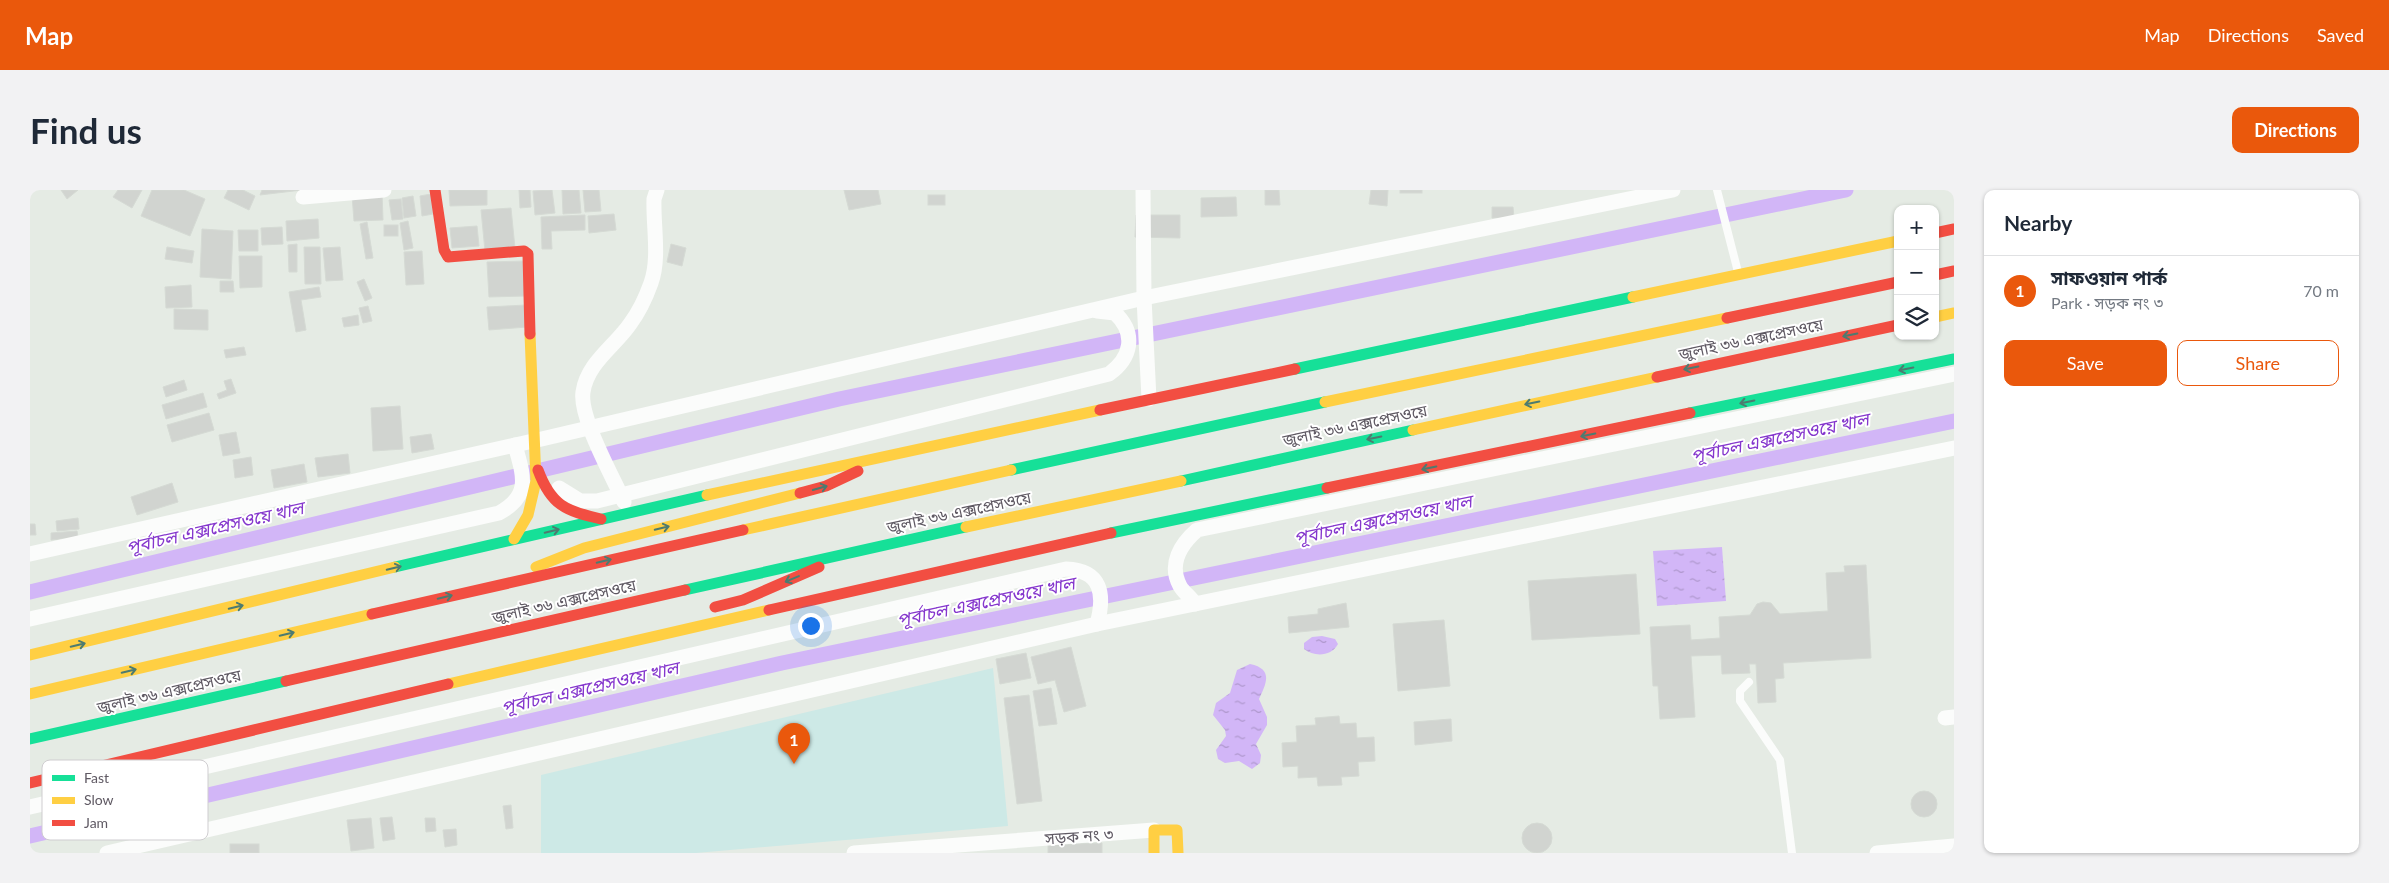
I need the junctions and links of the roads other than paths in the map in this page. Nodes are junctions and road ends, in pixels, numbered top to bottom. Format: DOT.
graph roads {
  1 [pos="384,190"];
  2 [pos="436,190"];
  3 [pos="657,190"];
  4 [pos="1143,190"];
  5 [pos="1673,190"];
  6 [pos="1718,193"];
  7 [pos="303,197"];
  8 [pos="1954,229"];
  9 [pos="1939,232"];
  10 [pos="1894,242"];
  11 [pos="1954,271"];
  12 [pos="1939,273"];
  13 [pos="1738,274"];
  14 [pos="1894,283"];
  15 [pos="1144,298"];
  16 [pos="1091,311"];
  17 [pos="1954,313"];
  18 [pos="1939,316"];
  19 [pos="1894,326"];
  20 [pos="1954,359"];
  21 [pos="1954,374"];
  22 [pos="1149,398"];
  23 [pos="533,441"];
  24 [pos="515,444"];
  25 [pos="1954,448"];
  26 [pos="881,456"];
  27 [pos="537,468"];
  28 [pos="560,488"];
  29 [pos="628,513"];
  30 [pos="601,519"];
  31 [pos="514,539"];
  32 [pos="852,552"];
  33 [pos="30,554"];
  34 [pos="501,584"];
  35 [pos="1195,604"];
  36 [pos="706,609"];
  37 [pos="30,619"];
  38 [pos="1097,624"];
  39 [pos="616,633"];
  40 [pos="30,655"];
  41 [pos="549,660"];
  42 [pos="1749,682"];
  43 [pos="30,694"];
  44 [pos="30,739"];
  45 [pos="127,760"];
  46 [pos="208,766"];
  47 [pos="208,830"];
  48 [pos="1154,830"];
  49 [pos="163,840"];
  50 [pos="1954,846"];
  51 [pos="107,853"];
  52 [pos="854,853"];
  53 [pos="1154,853"];
  54 [pos="1178,853"];
  55 [pos="1792,853"];
  56 [pos="1878,853"];
  1 -- 7 [label="street"];
  2 -- 23 [label="main road"];
  3 -- 29 [label="street"];
  4 -- 15 [label="street"];
  5 -- 15 [label="street"];
  6 -- 13 [label="lane"];
  8 -- 9 [label="main road"];
  10 -- 13 [label="main road"];
  11 -- 12 [label="main road"];
  13 -- 22 [label="main road"];
  34 -- 14 [label="main road, জুলাই ৩৬ এক্সপ্রেসওয়ে, one-way"];
  15 -- 16 [label="street"];
  15 -- 22 [label="street"];
  16 -- 23 [label="street"];
  16 -- 28 [label="street"];
  17 -- 18 [label="main road"];
  19 -- 32 [label="main road, জুলাই ৩৬ এক্সপ্রেসওয়ে, one-way"];
  20 -- 41 [label="main road, one-way"];
  21 -- 35 [label="street"];
  22 -- 26 [label="main road"];
  23 -- 24 [label="street"];
  23 -- 27 [label="main road"];
  24 -- 33 [label="street"];
  24 -- 37 [label="street"];
  25 -- 35 [label="street"];
  26 -- 29 [label="main road"];
  34 -- 26 [label="main road, one-way"];
  27 -- 30 [label="main road"];
  27 -- 31 [label="main road"];
  29 -- 30 [label="main road"];
  31 -- 30 [label="main road, one-way"];
  40 -- 31 [label="main road, one-way"];
  32 -- 36 [label="main road, one-way"];
  32 -- 44 [label="main road, জুলাই ৩৬ এক্সপ্রেসওয়ে"];
  43 -- 34 [label="main road, জুলাই ৩৬ এক্সপ্রেসওয়ে, one-way"];
  35 -- 38 [label="street"];
  38 -- 46 [label="street"];
  38 -- 47 [label="street"];
  39 -- 41 [label="main road"];
  41 -- 45 [label="main road"];
  42 -- 55 [label="lane"];
  48 -- 52 [label="street, সড়ক নং ৩"];
  48 -- 53 [label="main road"];
  48 -- 54 [label="main road"];
  49 -- 51 [label="street"];
  50 -- 56 [label="street"];
}
